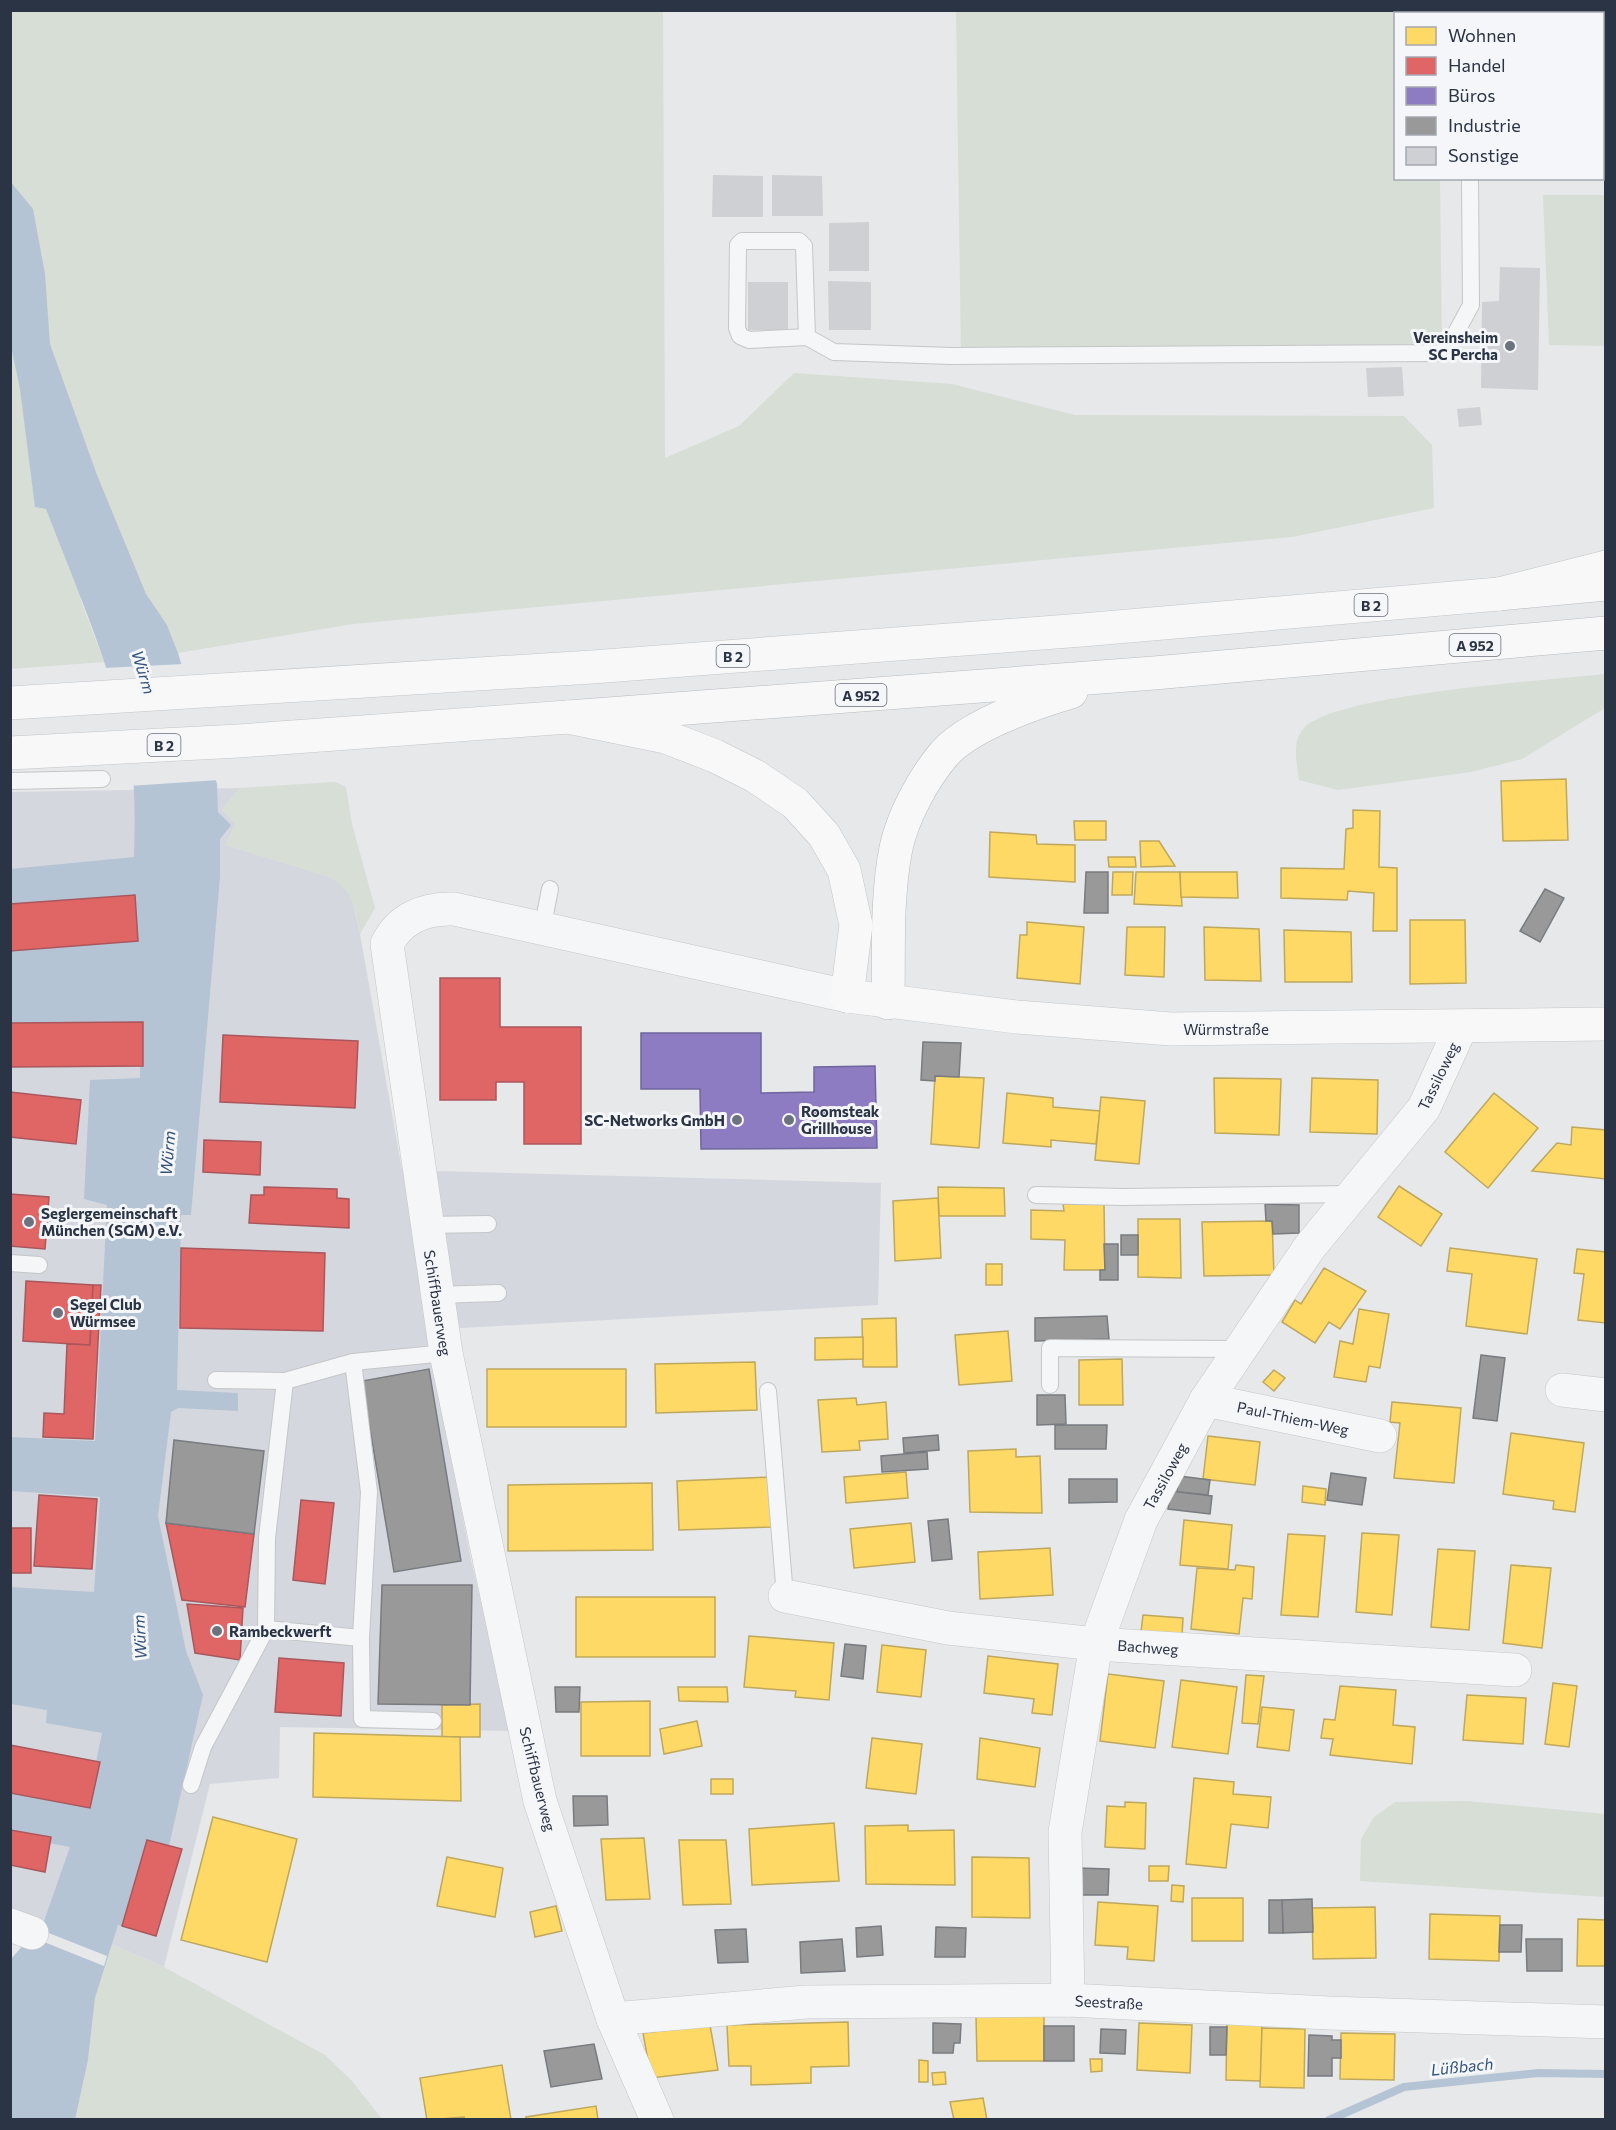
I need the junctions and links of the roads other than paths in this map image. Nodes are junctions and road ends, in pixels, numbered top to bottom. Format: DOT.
graph roads {
  1 [pos="1470,180"];
  2 [pos="807,338"];
  3 [pos="1605,567"];
  4 [pos="1605,584"];
  5 [pos="1499,594"];
  6 [pos="1605,633"];
  7 [pos="1154,673"];
  8 [pos="10,703"];
  9 [pos="568,717"];
  10 [pos="10,753"];
  11 [pos="102,779"];
  12 [pos="10,781"];
  13 [pos="550,888"];
  14 [pos="542,930"];
  15 [pos="847,996"];
  16 [pos="888,1003"];
  17 [pos="1605,1024"];
  18 [pos="1461,1027"];
  19 [pos="1353,1194"];
  20 [pos="1036,1196"];
  21 [pos="488,1224"];
  22 [pos="426,1225"];
  23 [pos="10,1263"];
  24 [pos="39,1265"];
  25 [pos="498,1293"];
  26 [pos="436,1295"];
  27 [pos="1240,1349"];
  28 [pos="446,1353"];
  29 [pos="352,1362"];
  30 [pos="216,1380"];
  31 [pos="285,1381"];
  32 [pos="1050,1385"];
  33 [pos="1562,1390"];
  34 [pos="768,1391"];
  35 [pos="1605,1395"];
  36 [pos="1206,1400"];
  37 [pos="1380,1436"];
  38 [pos="784,1596"];
  39 [pos="266,1629"];
  40 [pos="361,1638"];
  41 [pos="1096,1644"];
  42 [pos="1515,1671"];
  43 [pos="433,1722"];
  44 [pos="191,1785"];
  45 [pos="1068,2000"];
  46 [pos="613,2019"];
  47 [pos="1605,2022"];
  48 [pos="657,2120"];
  1 -- 2 [label="lane"];
  2 -- 2 [label="lane"];
  3 -- 5 [label="main road"];
  4 -- 5 [label="main road"];
  5 -- 8 [label="main road, B 2"];
  6 -- 7 [label="main road, A 952"];
  7 -- 9 [label="main road, A 952"];
  7 -- 16 [label="main road"];
  9 -- 10 [label="main road, B 2"];
  9 -- 15 [label="main road"];
  11 -- 12 [label="lane"];
  13 -- 14 [label="lane"];
  14 -- 15 [label="street, Schiffbauerweg"];
  14 -- 22 [label="street, Schiffbauerweg"];
  15 -- 16 [label="main road, Würmstraße"];
  16 -- 18 [label="main road, Würmstraße"];
  17 -- 18 [label="main road, Würmstraße"];
  18 -- 19 [label="street, Tassiloweg"];
  19 -- 20 [label="lane"];
  19 -- 27 [label="street, Tassiloweg"];
  21 -- 22 [label="lane"];
  22 -- 26 [label="street, Schiffbauerweg"];
  23 -- 24 [label="lane"];
  25 -- 26 [label="lane"];
  26 -- 28 [label="street, Schiffbauerweg"];
  27 -- 32 [label="lane"];
  27 -- 36 [label="street, Tassiloweg"];
  28 -- 29 [label="lane"];
  28 -- 46 [label="street, Schiffbauerweg"];
  29 -- 31 [label="lane"];
  29 -- 40 [label="lane"];
  30 -- 31 [label="lane"];
  31 -- 39 [label="lane"];
  33 -- 35 [label="street"];
  34 -- 38 [label="lane"];
  36 -- 37 [label="street, Paul-Thiem-Weg"];
  36 -- 41 [label="street, Tassiloweg"];
  38 -- 41 [label="street, Bachweg"];
  39 -- 40 [label="lane"];
  39 -- 44 [label="lane"];
  40 -- 43 [label="lane"];
  41 -- 42 [label="street, Bachweg"];
  41 -- 45 [label="street, Tassiloweg"];
  45 -- 46 [label="street, Seestraße"];
  45 -- 47 [label="street, Seestraße"];
  46 -- 48 [label="street, Schiffbauerweg"];
}
